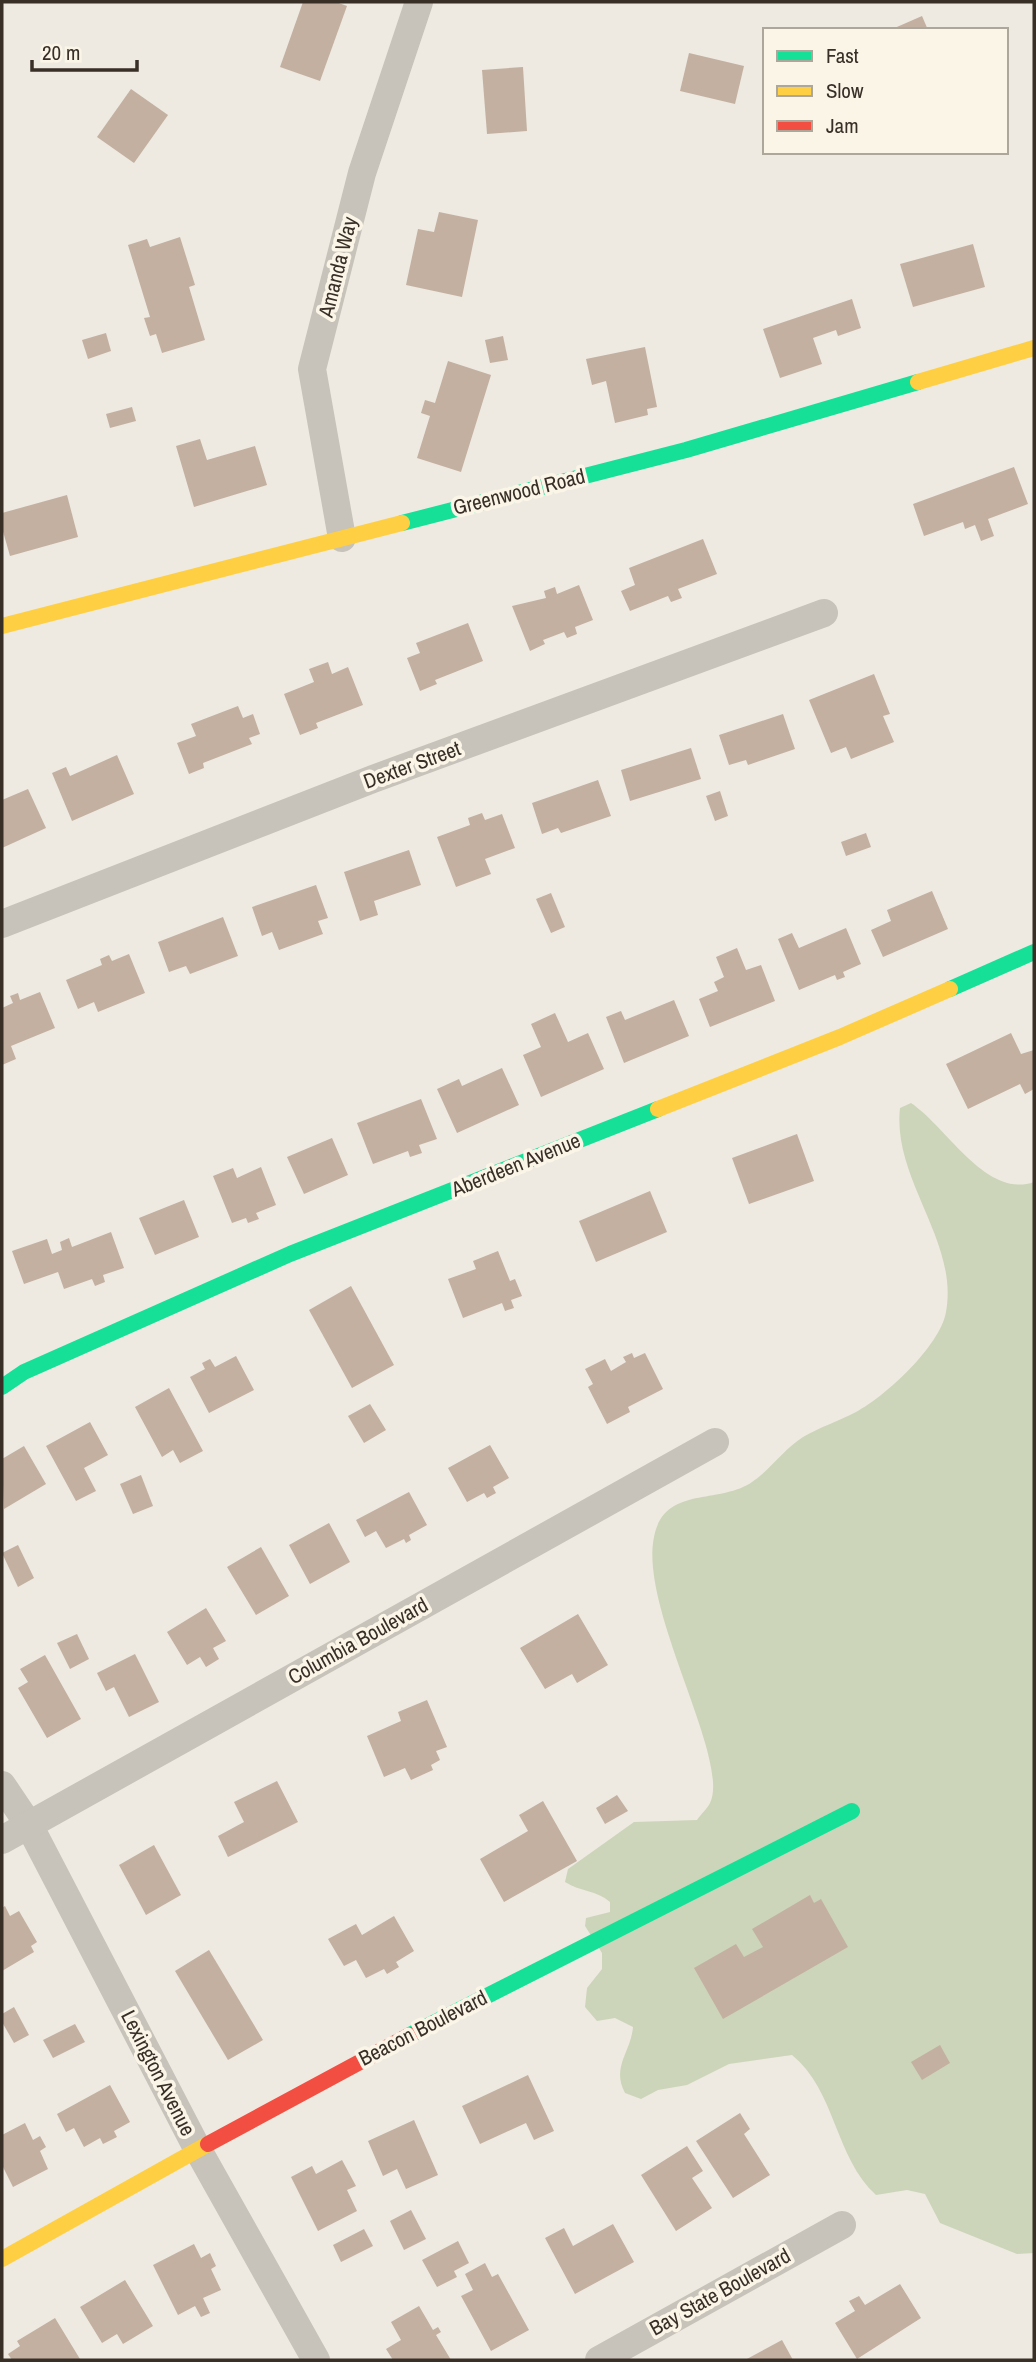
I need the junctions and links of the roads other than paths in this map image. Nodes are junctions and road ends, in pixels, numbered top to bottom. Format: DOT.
graph roads {
  1 [pos="419,2"];
  2 [pos="1034,348"];
  3 [pos="342,538"];
  4 [pos="824,613"];
  5 [pos="2,626"];
  6 [pos="2,924"];
  7 [pos="1034,952"];
  8 [pos="2,1387"];
  9 [pos="715,1442"];
  10 [pos="2,1785"];
  11 [pos="852,1811"];
  12 [pos="29,1825"];
  13 [pos="2,1840"];
  14 [pos="197,2148"];
  15 [pos="842,2225"];
  16 [pos="2,2259"];
  17 [pos="316,2360"];
  18 [pos="599,2360"];
  1 -- 3 [label="street, Amanda Way"];
  2 -- 3 [label="street, Greenwood Road"];
  3 -- 5 [label="street, Greenwood Road"];
  4 -- 6 [label="street, Dexter Street"];
  7 -- 8 [label="street, Aberdeen Avenue"];
  9 -- 12 [label="street, Columbia Boulevard"];
  10 -- 12 [label="street, Lexington Avenue"];
  11 -- 14 [label="street, Beacon Boulevard"];
  12 -- 13 [label="street, Columbia Boulevard"];
  12 -- 14 [label="street, Lexington Avenue"];
  14 -- 16 [label="street, Beacon Boulevard"];
  14 -- 17 [label="street, Lexington Avenue"];
  15 -- 18 [label="street, Bay State Boulevard"];
}
